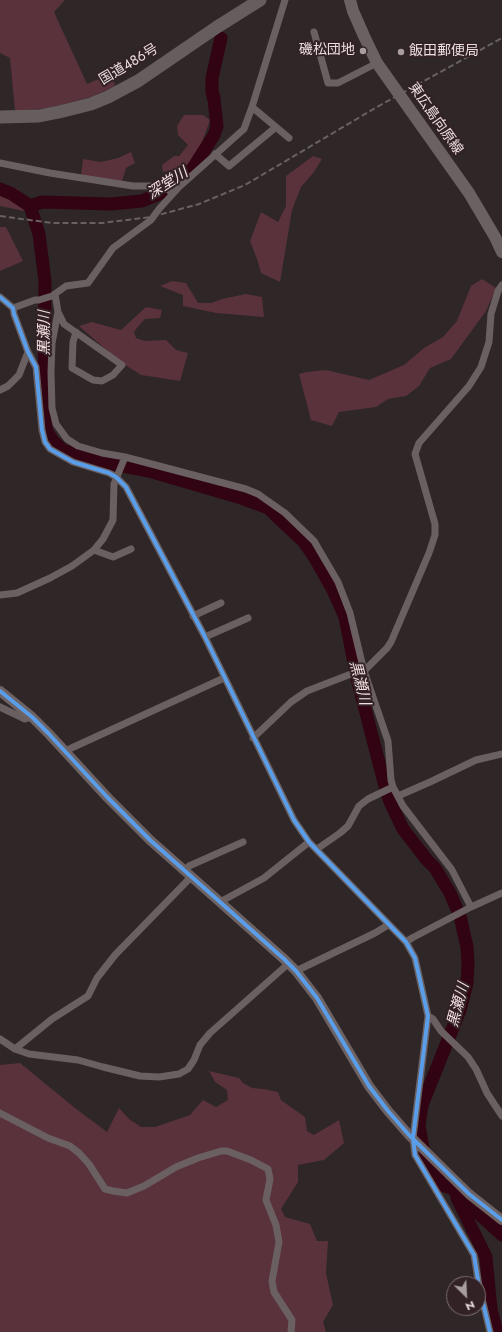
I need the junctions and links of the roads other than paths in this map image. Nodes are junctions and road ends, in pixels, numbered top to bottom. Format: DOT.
graph roads {
  1 [pos="260,0"];
  2 [pos="286,0"];
  3 [pos="350,0"];
  4 [pos="314,32"];
  5 [pos="378,62"];
  6 [pos="252,107"];
  7 [pos="0,118"];
  8 [pos="276,127"];
  9 [pos="289,138"];
  10 [pos="215,154"];
  11 [pos="0,163"];
  12 [pos="171,192"];
  13 [pos="502,252"];
  14 [pos="502,285"];
  15 [pos="53,295"];
  16 [pos="0,297"];
  17 [pos="13,308"];
  18 [pos="58,312"];
  19 [pos="76,332"];
  20 [pos="28,352"];
  21 [pos="0,390"];
  22 [pos="124,458"];
  23 [pos="117,475"];
  24 [pos="131,549"];
  25 [pos="94,550"];
  26 [pos="0,595"];
  27 [pos="221,603"];
  28 [pos="193,616"];
  29 [pos="248,618"];
  30 [pos="205,637"];
  31 [pos="364,671"];
  32 [pos="224,678"];
  33 [pos="0,691"];
  34 [pos="0,707"];
  35 [pos="32,717"];
  36 [pos="253,738"];
  37 [pos="65,751"];
  38 [pos="502,754"];
  39 [pos="393,787"];
  40 [pos="398,796"];
  41 [pos="243,842"];
  42 [pos="309,842"];
  43 [pos="317,850"];
  44 [pos="188,874"];
  45 [pos="502,893"];
  46 [pos="220,902"];
  47 [pos="470,908"];
  48 [pos="388,925"];
  49 [pos="406,942"];
  50 [pos="288,964"];
  51 [pos="296,971"];
  52 [pos="428,1016"];
  53 [pos="0,1039"];
  54 [pos="15,1049"];
  55 [pos="0,1113"];
  56 [pos="502,1116"];
  57 [pos="413,1139"];
  58 [pos="502,1220"];
  59 [pos="291,1332"];
  60 [pos="490,1332"];
  1 -- 7 [label="highway, 国道486号"];
  2 -- 6 [label="street"];
  3 -- 5 [label="main road, 東広島向原線"];
  4 -- 5 [label="street"];
  5 -- 13 [label="main road, 東広島向原線"];
  6 -- 8 [label="street"];
  6 -- 10 [label="street"];
  8 -- 9 [label="street"];
  8 -- 10 [label="street"];
  10 -- 12 [label="street"];
  11 -- 12 [label="street"];
  12 -- 15 [label="street"];
  14 -- 31 [label="street"];
  15 -- 17 [label="street"];
  15 -- 18 [label="street"];
  16 -- 17 [label="street"];
  17 -- 20 [label="street"];
  18 -- 19 [label="street"];
  18 -- 22 [label="street"];
  19 -- 19 [label="street"];
  20 -- 21 [label="street"];
  20 -- 23 [label="street"];
  22 -- 23 [label="street"];
  22 -- 31 [label="street"];
  23 -- 25 [label="street"];
  23 -- 28 [label="street"];
  24 -- 25 [label="street"];
  25 -- 26 [label="street"];
  27 -- 28 [label="street"];
  28 -- 30 [label="street"];
  29 -- 30 [label="street"];
  30 -- 32 [label="street"];
  31 -- 36 [label="street"];
  31 -- 39 [label="street"];
  32 -- 36 [label="street"];
  32 -- 37 [label="street"];
  33 -- 35 [label="street"];
  34 -- 35 [label="street"];
  35 -- 37 [label="street"];
  36 -- 42 [label="street"];
  37 -- 44 [label="street"];
  38 -- 40 [label="street"];
  39 -- 40 [label="street"];
  39 -- 43 [label="street"];
  40 -- 47 [label="street"];
  41 -- 44 [label="street"];
  42 -- 43 [label="street"];
  42 -- 46 [label="street"];
  43 -- 48 [label="street"];
  44 -- 46 [label="street"];
  44 -- 54 [label="street"];
  45 -- 47 [label="street"];
  46 -- 50 [label="street"];
  47 -- 49 [label="street"];
  48 -- 49 [label="street"];
  48 -- 51 [label="street"];
  49 -- 52 [label="street"];
  50 -- 51 [label="street"];
  50 -- 54 [label="street"];
  51 -- 57 [label="street"];
  52 -- 56 [label="street"];
  52 -- 57 [label="street"];
  53 -- 54 [label="street"];
  55 -- 59 [label="street"];
  57 -- 58 [label="street"];
  57 -- 60 [label="street"];
}
